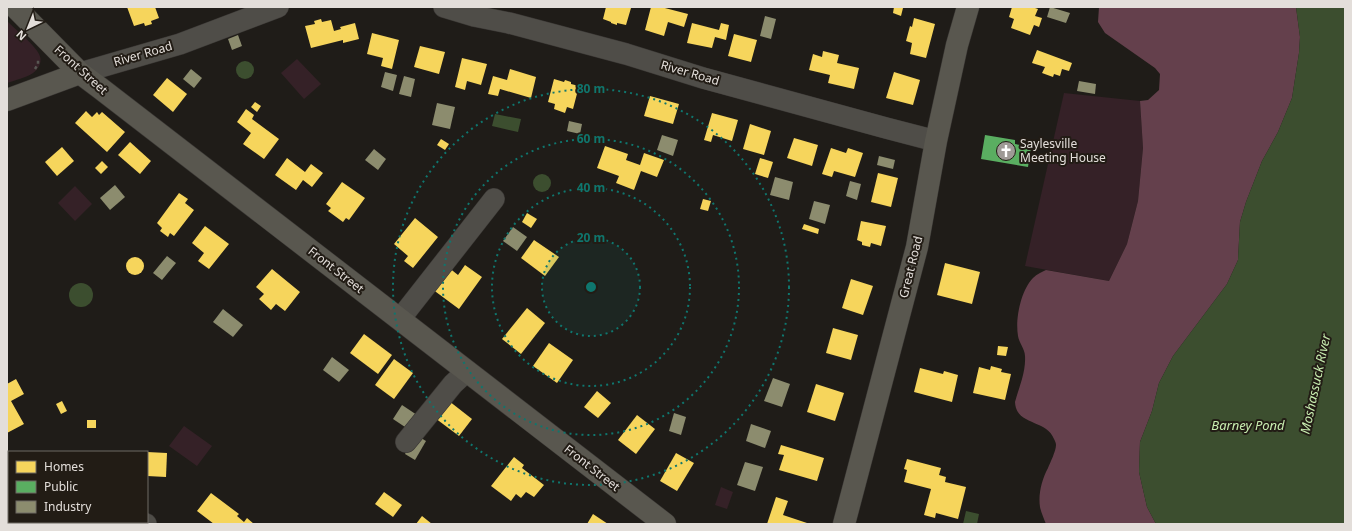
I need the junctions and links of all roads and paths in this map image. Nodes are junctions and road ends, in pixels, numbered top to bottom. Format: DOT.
graph roads {
  1 [pos="14,7"];
  2 [pos="278,7"];
  3 [pos="444,7"];
  4 [pos="968,7"];
  5 [pos="511,15"];
  6 [pos="37,55"];
  7 [pos="31,72"];
  8 [pos="80,73"];
  9 [pos="7,100"];
  10 [pos="936,141"];
  11 [pos="494,198"];
  12 [pos="400,319"];
  13 [pos="467,371"];
  14 [pos="406,442"];
  15 [pos="665,524"];
  16 [pos="844,524"];
  1 -- 8 [label="main road, Front Street"];
  2 -- 8 [label="street, River Road"];
  3 -- 5 [label="street, River Road"];
  4 -- 10 [label="main road, Great Road"];
  5 -- 10 [label="street, River Road"];
  6 -- 7 [label="path"];
  8 -- 9 [label="main road, River Road"];
  8 -- 12 [label="main road, Front Street"];
  10 -- 16 [label="main road, Great Road"];
  11 -- 12 [label="street"];
  12 -- 13 [label="main road, Front Street"];
  13 -- 14 [label="street"];
  13 -- 15 [label="main road, Front Street"];
}
